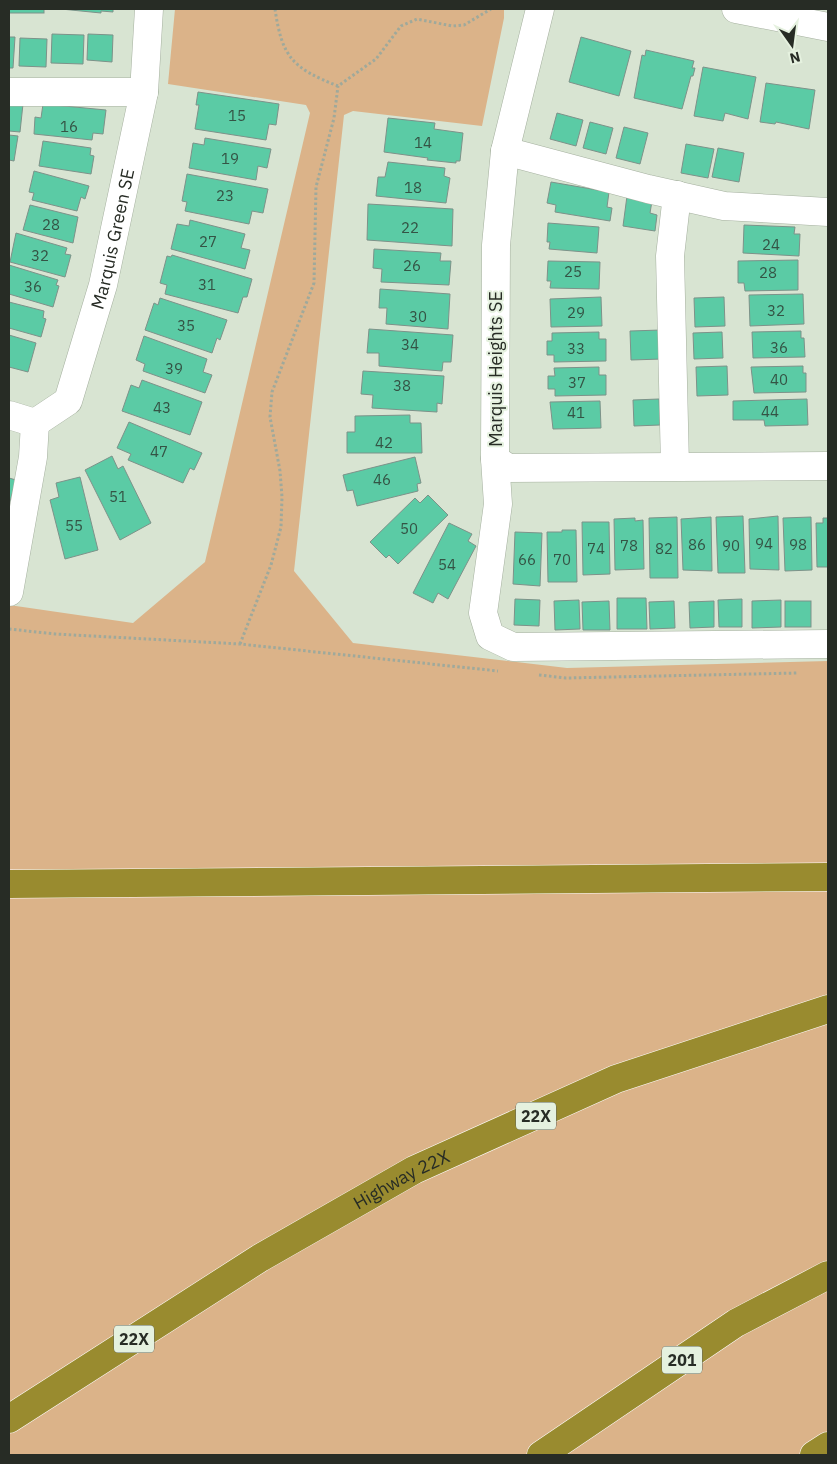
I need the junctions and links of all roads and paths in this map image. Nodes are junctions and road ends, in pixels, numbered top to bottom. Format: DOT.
graph roads {
  1 [pos="149,9"];
  2 [pos="275,9"];
  3 [pos="491,9"];
  4 [pos="540,9"];
  5 [pos="736,9"];
  6 [pos="828,27"];
  7 [pos="338,86"];
  8 [pos="9,92"];
  9 [pos="144,92"];
  10 [pos="505,151"];
  11 [pos="677,195"];
  12 [pos="828,212"];
  13 [pos="9,414"];
  14 [pos="35,423"];
  15 [pos="495,459"];
  16 [pos="675,466"];
  17 [pos="828,466"];
  18 [pos="9,592"];
  19 [pos="9,628"];
  20 [pos="240,644"];
  21 [pos="828,644"];
  22 [pos="505,672"];
  23 [pos="799,673"];
  24 [pos="535,675"];
  25 [pos="828,877"];
  26 [pos="9,884"];
  27 [pos="828,1009"];
  28 [pos="828,1275"];
  29 [pos="9,1419"];
  30 [pos="828,1446"];
  31 [pos="541,1455"];
  32 [pos="814,1455"];
  1 -- 9 [label="street, Marquis Green SE"];
  2 -- 7 [label="path"];
  3 -- 7 [label="path"];
  4 -- 10 [label="street, Marquis Heights SE"];
  5 -- 6 [label="street"];
  7 -- 20 [label="path"];
  8 -- 9 [label="street"];
  9 -- 14 [label="street, Marquis Green SE"];
  10 -- 11 [label="street"];
  10 -- 15 [label="street, Marquis Heights SE"];
  11 -- 12 [label="street"];
  11 -- 16 [label="street"];
  13 -- 14 [label="street"];
  14 -- 18 [label="street"];
  15 -- 16 [label="street, Marquis Heights SE"];
  15 -- 21 [label="street"];
  16 -- 17 [label="street, Marquis Heights SE"];
  19 -- 20 [label="path"];
  20 -- 22 [label="path"];
  23 -- 24 [label="path"];
  25 -- 26 [label="highway"];
  27 -- 29 [label="highway, Highway 22X / 22X"];
  28 -- 31 [label="highway, 201"];
  30 -- 32 [label="highway"];
}
